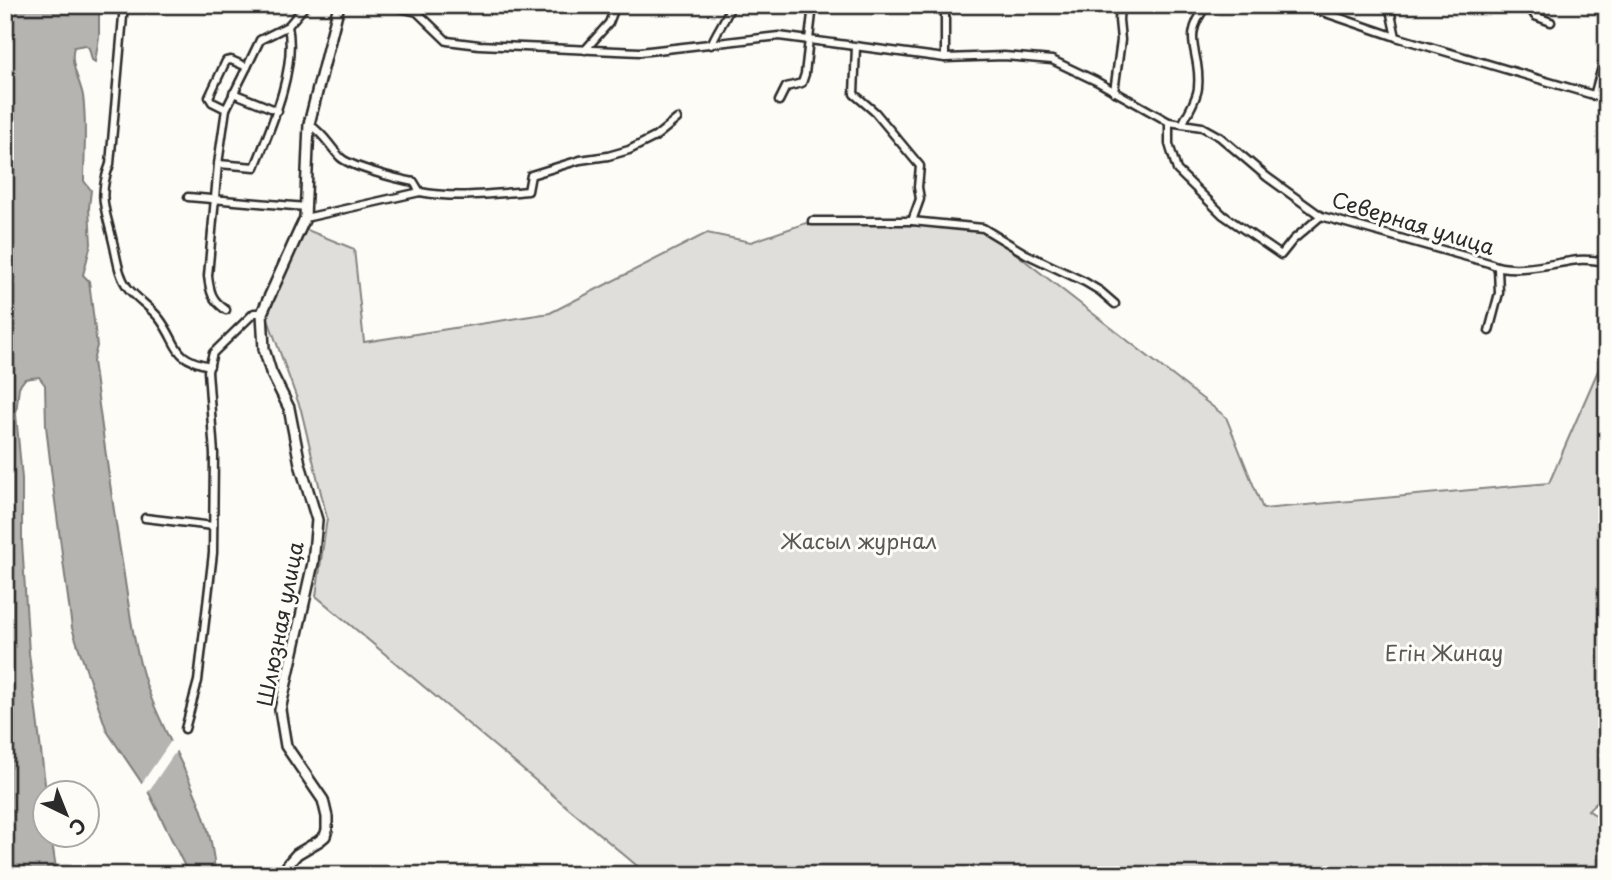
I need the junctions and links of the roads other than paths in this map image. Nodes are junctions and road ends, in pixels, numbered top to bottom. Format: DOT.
graph roads {
  1 [pos="124,5"];
  2 [pos="306,5"];
  3 [pos="339,5"];
  4 [pos="387,5"];
  5 [pos="616,5"];
  6 [pos="731,5"];
  7 [pos="813,5"];
  8 [pos="945,5"];
  9 [pos="1120,5"];
  10 [pos="1207,5"];
  11 [pos="1302,5"];
  12 [pos="1389,5"];
  13 [pos="1528,5"];
  14 [pos="1551,22"];
  15 [pos="288,26"];
  16 [pos="1396,37"];
  17 [pos="810,41"];
  18 [pos="711,44"];
  19 [pos="856,47"];
  20 [pos="1607,49"];
  21 [pos="585,50"];
  22 [pos="945,58"];
  23 [pos="247,67"];
  24 [pos="1114,92"];
  25 [pos="233,93"];
  26 [pos="1594,96"];
  27 [pos="1607,99"];
  28 [pos="779,101"];
  29 [pos="226,108"];
  30 [pos="278,111"];
  31 [pos="677,119"];
  32 [pos="1169,122"];
  33 [pos="1183,123"];
  34 [pos="309,124"];
  35 [pos="218,164"];
  36 [pos="420,192"];
  37 [pos="188,197"];
  38 [pos="215,200"];
  39 [pos="306,213"];
  40 [pos="1321,216"];
  41 [pos="912,220"];
  42 [pos="812,221"];
  43 [pos="1607,262"];
  44 [pos="1498,268"];
  45 [pos="1115,304"];
  46 [pos="226,310"];
  47 [pos="262,313"];
  48 [pos="1489,331"];
  49 [pos="210,366"];
  50 [pos="145,518"];
  51 [pos="213,526"];
  52 [pos="185,729"];
  53 [pos="283,875"];
  1 -- 49 [label="street"];
  2 -- 15 [label="street"];
  3 -- 34 [label="street, Шлюзная улица"];
  4 -- 21 [label="street, Северная улица"];
  5 -- 21 [label="street"];
  6 -- 18 [label="street"];
  7 -- 17 [label="street"];
  8 -- 22 [label="street"];
  9 -- 24 [label="street"];
  10 -- 33 [label="street"];
  11 -- 16 [label="street"];
  12 -- 16 [label="street"];
  13 -- 14 [label="street"];
  15 -- 23 [label="street"];
  15 -- 30 [label="street"];
  16 -- 26 [label="street"];
  17 -- 18 [label="street, Северная улица"];
  17 -- 19 [label="street, Северная улица"];
  17 -- 28 [label="street"];
  18 -- 21 [label="street, Северная улица"];
  19 -- 22 [label="street, Северная улица"];
  19 -- 41 [label="street"];
  20 -- 26 [label="street"];
  22 -- 24 [label="street, Северная улица"];
  23 -- 25 [label="street"];
  23 -- 29 [label="street"];
  24 -- 32 [label="street, Северная улица"];
  25 -- 29 [label="street"];
  25 -- 30 [label="street"];
  26 -- 27 [label="street"];
  29 -- 35 [label="street"];
  30 -- 35 [label="street"];
  31 -- 36 [label="street"];
  32 -- 33 [label="street, Северная улица"];
  32 -- 40 [label="street"];
  33 -- 40 [label="street, Северная улица"];
  34 -- 36 [label="street"];
  34 -- 39 [label="street, Шлюзная улица"];
  35 -- 38 [label="street"];
  36 -- 39 [label="street"];
  37 -- 38 [label="street"];
  38 -- 39 [label="street"];
  38 -- 46 [label="street"];
  39 -- 47 [label="street, Шлюзная улица"];
  40 -- 44 [label="street, Северная улица"];
  41 -- 42 [label="street"];
  41 -- 45 [label="street"];
  43 -- 44 [label="street, Северная улица"];
  44 -- 48 [label="street"];
  47 -- 49 [label="street"];
  47 -- 53 [label="street, Шлюзная улица"];
  49 -- 51 [label="street"];
  50 -- 51 [label="street"];
  51 -- 52 [label="street"];
}
